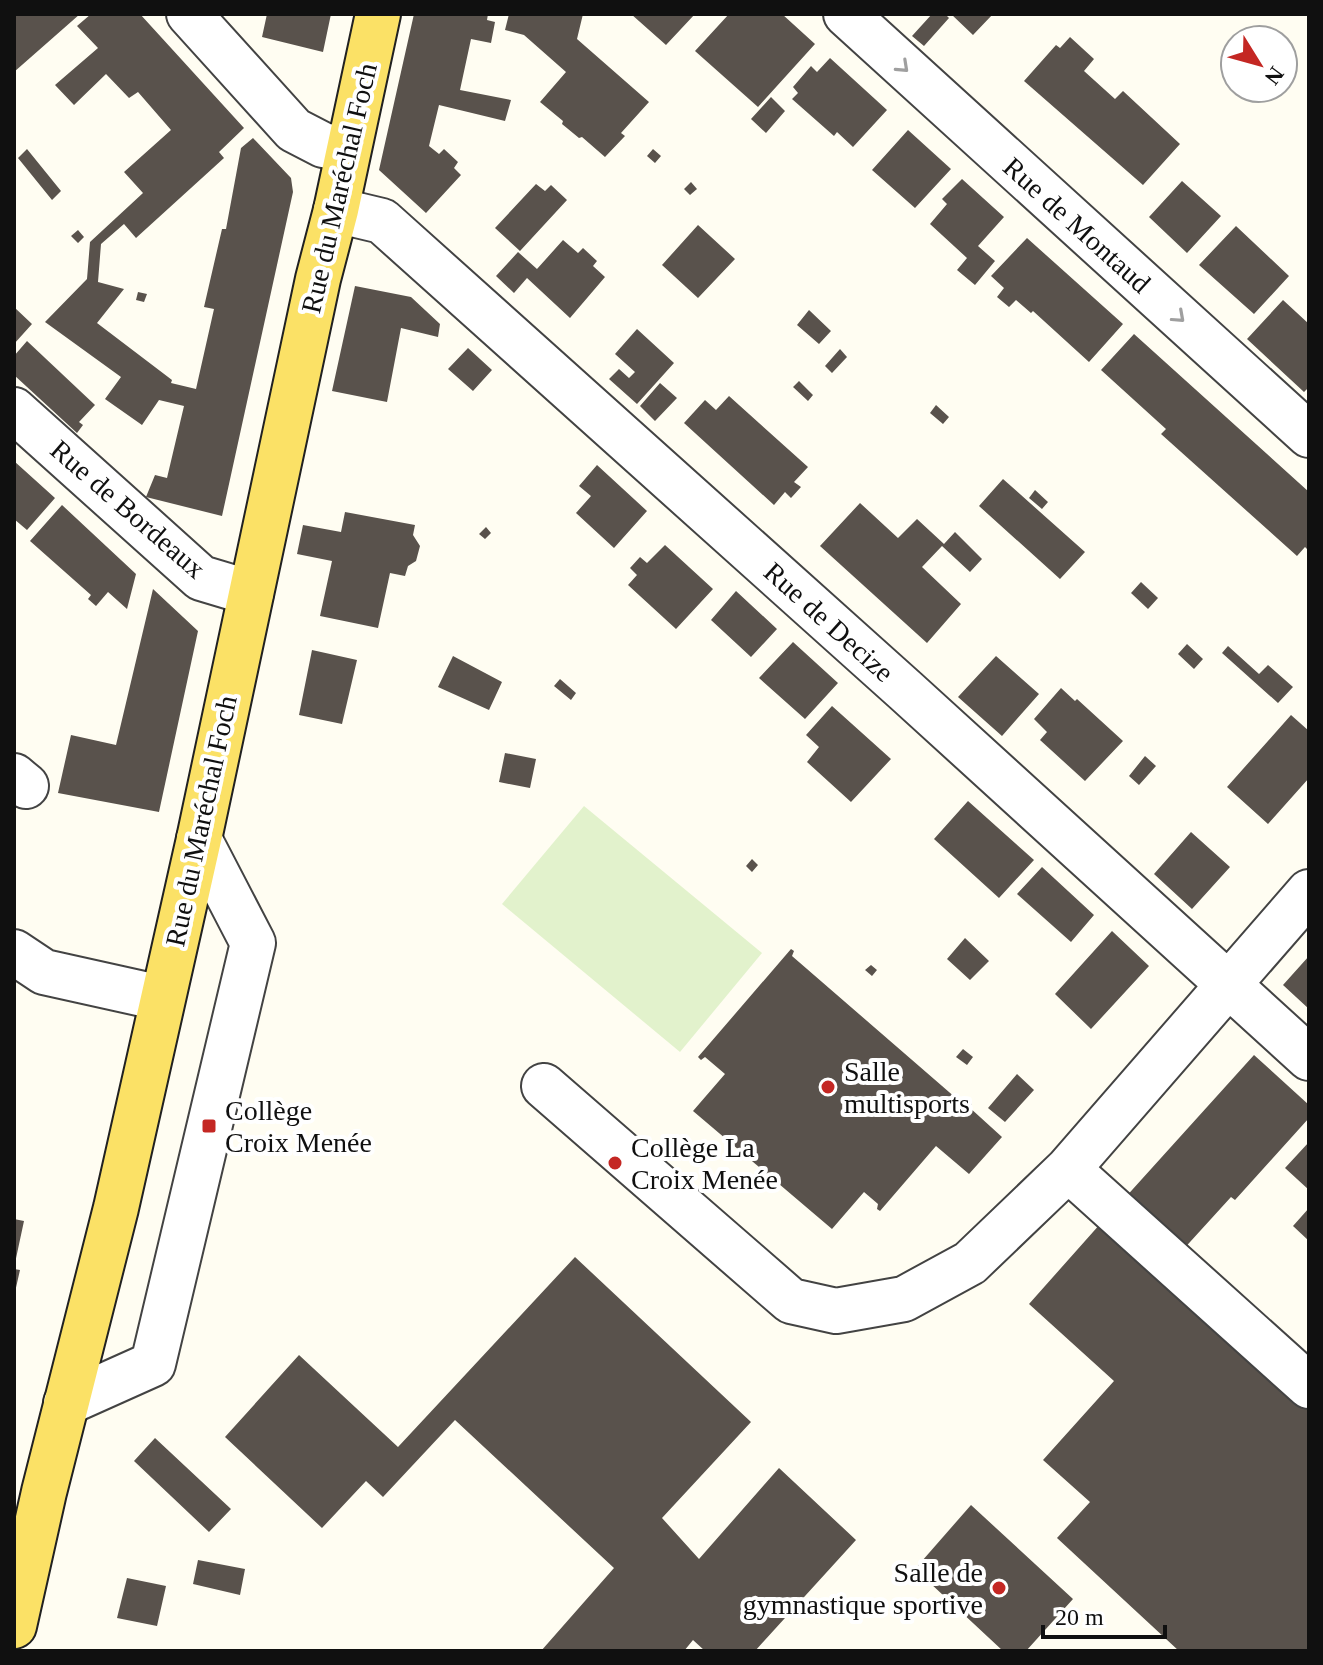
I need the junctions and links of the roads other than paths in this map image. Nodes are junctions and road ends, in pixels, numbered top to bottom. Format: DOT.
graph roads {
  1 [pos="189,14"];
  2 [pos="378,14"];
  3 [pos="846,14"];
  4 [pos="348,150"];
  5 [pos="336,210"];
  6 [pos="14,410"];
  7 [pos="1309,435"];
  8 [pos="251,593"];
  9 [pos="199,839"];
  10 [pos="1309,892"];
  11 [pos="14,952"];
  12 [pos="1228,984"];
  13 [pos="161,998"];
  14 [pos="1309,1058"];
  15 [pos="544,1086"];
  16 [pos="1068,1169"];
  17 [pos="1309,1386"];
  18 [pos="66,1403"];
  19 [pos="29,1492"];
  20 [pos="14,1626"];
  1 -- 4 [label="street"];
  2 -- 4 [label="main road, Rue du Maréchal Foch"];
  3 -- 7 [label="street, Rue de Montaud, one-way"];
  4 -- 5 [label="main road, Rue du Maréchal Foch"];
  5 -- 8 [label="main road, Rue du Maréchal Foch"];
  5 -- 12 [label="street, Rue de Decize"];
  6 -- 8 [label="street, Rue de Bordeaux"];
  8 -- 9 [label="main road, Rue du Maréchal Foch"];
  9 -- 13 [label="main road, Rue du Maréchal Foch"];
  9 -- 18 [label="street"];
  10 -- 12 [label="street"];
  11 -- 13 [label="street"];
  12 -- 14 [label="street, Rue de Decize"];
  12 -- 16 [label="street"];
  13 -- 18 [label="main road, Rue du Maréchal Foch"];
  15 -- 16 [label="street"];
  16 -- 17 [label="street"];
  18 -- 19 [label="main road, Rue du Maréchal Foch"];
  19 -- 20 [label="main road, Rue du Maréchal Foch"];
}
